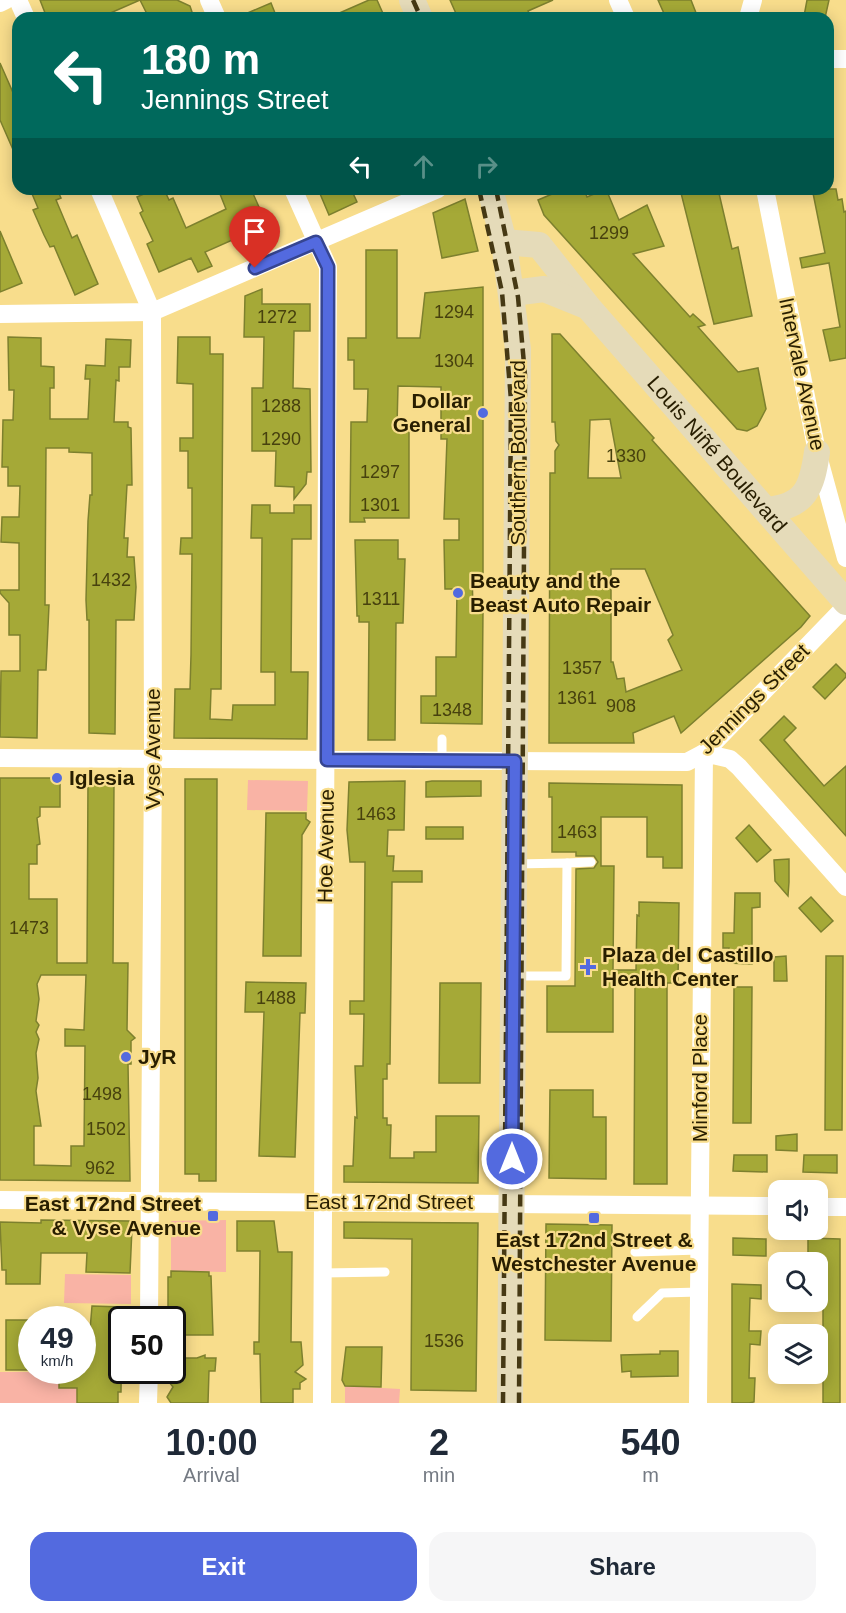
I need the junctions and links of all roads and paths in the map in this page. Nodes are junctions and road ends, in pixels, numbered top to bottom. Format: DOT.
graph roads {
  1 [pos="6,0"];
  2 [pos="0,3"];
  3 [pos="102,195"];
  4 [pos="296,195"];
  5 [pos="424,195"];
  6 [pos="492,195"];
  7 [pos="766,195"];
  8 [pos="316,242"];
  9 [pos="504,242"];
  10 [pos="513,293"];
  11 [pos="589,308"];
  12 [pos="152,312"];
  13 [pos="0,315"];
  14 [pos="817,452"];
  15 [pos="766,510"];
  16 [pos="846,558"];
  17 [pos="846,604"];
  18 [pos="442,739"];
  19 [pos="704,753"];
  20 [pos="0,758"];
  21 [pos="153,759"];
  22 [pos="327,760"];
  23 [pos="515,761"];
  24 [pos="442,762"];
  25 [pos="591,862"];
  26 [pos="567,863"];
  27 [pos="516,864"];
  28 [pos="846,887"];
  29 [pos="513,976"];
  30 [pos="0,1200"];
  31 [pos="150,1201"];
  32 [pos="323,1202"];
  33 [pos="512,1203"];
  34 [pos="699,1205"];
  35 [pos="768,1206"];
  36 [pos="828,1207"];
  37 [pos="846,1207"];
  38 [pos="699,1250"];
  39 [pos="636,1252"];
  40 [pos="385,1272"];
  41 [pos="323,1273"];
  42 [pos="699,1292"];
  43 [pos="149,1306"];
  44 [pos="637,1317"];
  45 [pos="149,1384"];
  46 [pos="148,1403"];
  47 [pos="322,1403"];
  48 [pos="510,1403"];
  49 [pos="698,1403"];
  1 -- 2 [label="street"];
  3 -- 12 [label="street, Vyse Avenue"];
  4 -- 8 [label="street, Hoe Avenue"];
  5 -- 8 [label="street"];
  6 -- 9 [label="main road, Southern Boulevard"];
  7 -- 14 [label="street, Intervale Avenue"];
  8 -- 12 [label="street"];
  8 -- 22 [label="street, Hoe Avenue"];
  9 -- 10 [label="main road, Southern Boulevard"];
  9 -- 11 [label="main road, Louis Niñé Boulevard"];
  10 -- 11 [label="main road, Louis Niñé Boulevard"];
  10 -- 23 [label="main road, Southern Boulevard"];
  11 -- 15 [label="main road, Louis Niñé Boulevard"];
  12 -- 13 [label="street"];
  12 -- 21 [label="street, Vyse Avenue"];
  14 -- 15 [label="main road"];
  14 -- 16 [label="street, Intervale Avenue"];
  15 -- 17 [label="main road, Louis Niñé Boulevard"];
  17 -- 19 [label="street, Jennings Street"];
  18 -- 24 [label="lane"];
  19 -- 23 [label="street, Jennings Street"];
  19 -- 28 [label="street"];
  19 -- 34 [label="street, Minford Place"];
  20 -- 21 [label="street, Jennings Street"];
  21 -- 22 [label="street, Jennings Street"];
  21 -- 31 [label="street, Vyse Avenue"];
  22 -- 24 [label="street, Jennings Street"];
  22 -- 32 [label="street, Hoe Avenue"];
  23 -- 24 [label="street, Jennings Street"];
  23 -- 27 [label="main road, Southern Boulevard"];
  25 -- 26 [label="lane"];
  26 -- 27 [label="lane"];
  26 -- 29 [label="lane"];
  27 -- 29 [label="main road, Southern Boulevard"];
  29 -- 33 [label="main road, Southern Boulevard"];
  30 -- 31 [label="street, East 172nd Street"];
  31 -- 32 [label="street, East 172nd Street"];
  31 -- 43 [label="street, Vyse Avenue"];
  32 -- 33 [label="street, East 172nd Street"];
  32 -- 41 [label="street, Hoe Avenue"];
  33 -- 34 [label="street, East 172nd Street"];
  33 -- 48 [label="main road, Southern Boulevard"];
  34 -- 35 [label="street, East 172nd Street"];
  34 -- 38 [label="street, Minford Place"];
  36 -- 37 [label="street"];
  38 -- 39 [label="lane"];
  38 -- 42 [label="street, Minford Place"];
  40 -- 41 [label="lane"];
  41 -- 47 [label="street, Hoe Avenue"];
  42 -- 44 [label="lane"];
  42 -- 49 [label="street, Minford Place"];
  45 -- 46 [label="street"];
}
